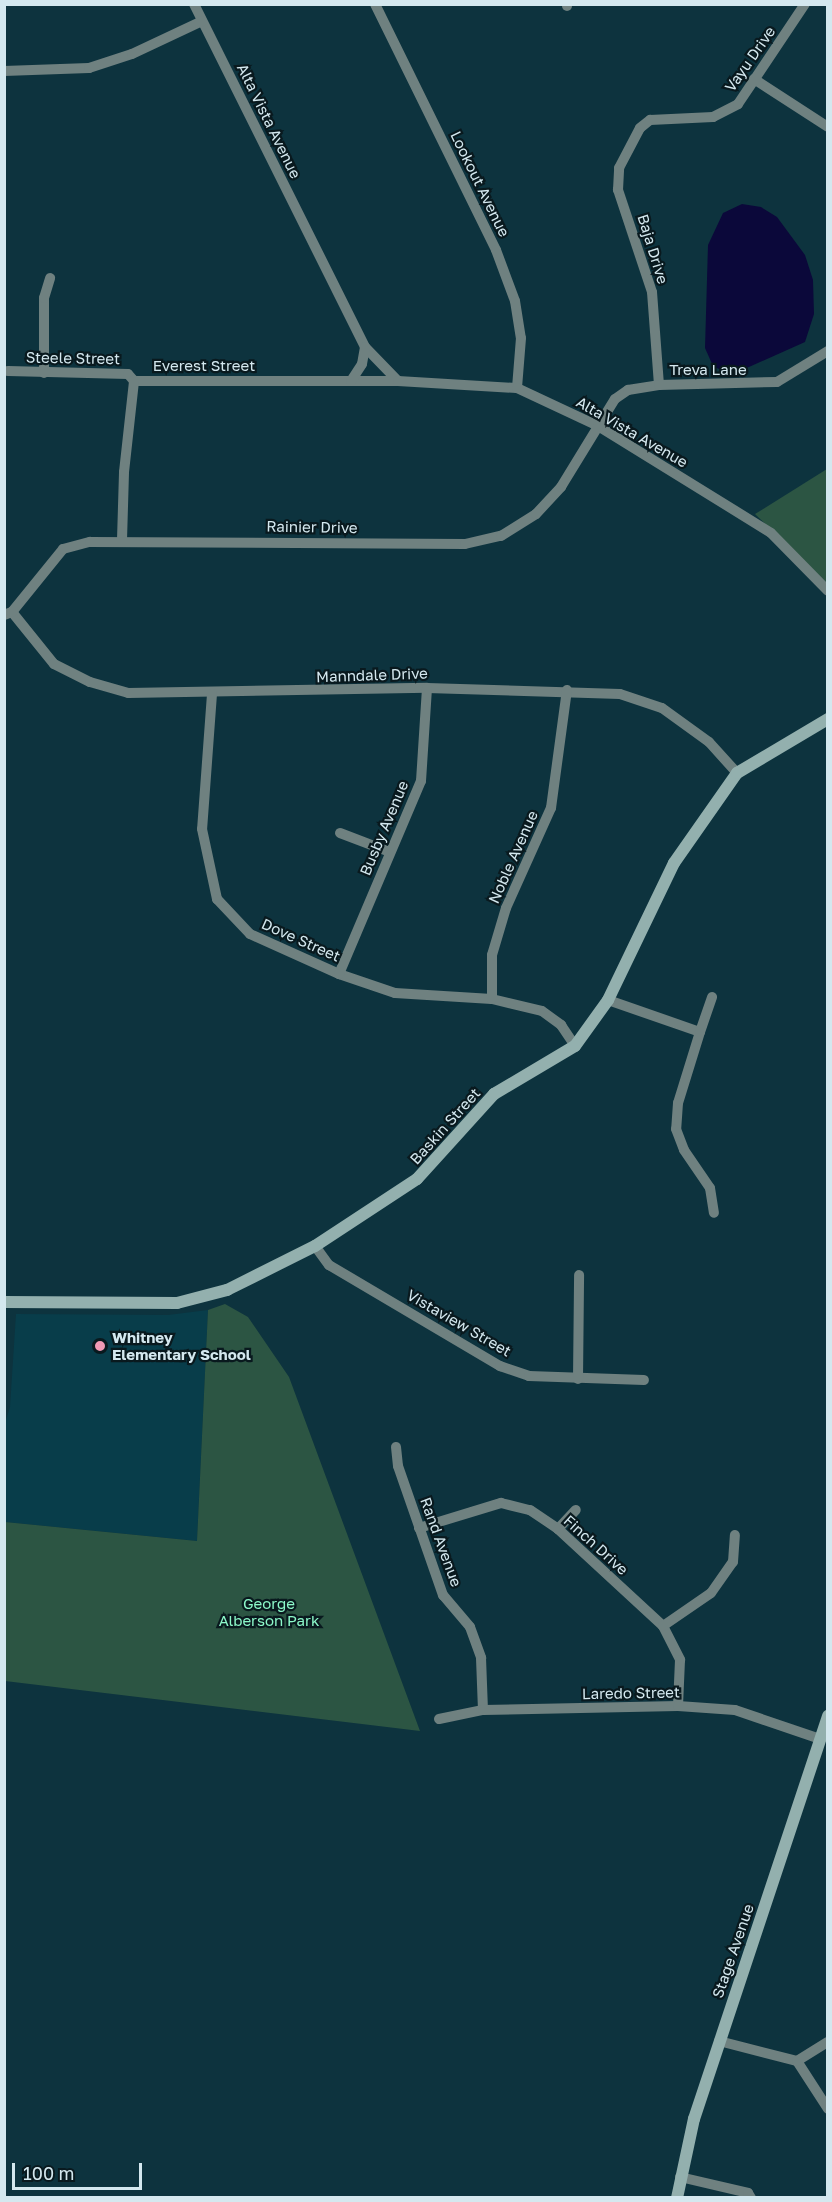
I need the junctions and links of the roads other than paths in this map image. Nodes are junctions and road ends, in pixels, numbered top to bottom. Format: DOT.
graph roads {
  1 [pos="194,4"];
  2 [pos="375,4"];
  3 [pos="805,4"];
  4 [pos="202,21"];
  5 [pos="4,71"];
  6 [pos="754,79"];
  7 [pos="828,127"];
  8 [pos="640,128"];
  9 [pos="50,278"];
  10 [pos="365,347"];
  11 [pos="828,351"];
  12 [pos="8,371"];
  13 [pos="44,373"];
  14 [pos="134,381"];
  15 [pos="351,381"];
  16 [pos="398,381"];
  17 [pos="659,385"];
  18 [pos="517,388"];
  19 [pos="598,426"];
  20 [pos="122,540"];
  21 [pos="828,591"];
  22 [pos="8,614"];
  23 [pos="427,688"];
  24 [pos="567,690"];
  25 [pos="212,694"];
  26 [pos="828,719"];
  27 [pos="737,773"];
  28 [pos="340,833"];
  29 [pos="390,852"];
  30 [pos="339,974"];
  31 [pos="712,997"];
  32 [pos="492,999"];
  33 [pos="608,1000"];
  34 [pos="700,1032"];
  35 [pos="575,1046"];
  36 [pos="714,1213"];
  37 [pos="315,1246"];
  38 [pos="579,1275"];
  39 [pos="4,1302"];
  40 [pos="579,1379"];
  41 [pos="644,1380"];
  42 [pos="396,1447"];
  43 [pos="576,1510"];
  44 [pos="419,1528"];
  45 [pos="558,1529"];
  46 [pos="735,1535"];
  47 [pos="663,1626"];
  48 [pos="678,1706"];
  49 [pos="483,1710"];
  50 [pos="828,1716"];
  51 [pos="439,1719"];
  52 [pos="820,1739"];
  53 [pos="719,2041"];
  54 [pos="828,2042"];
  55 [pos="797,2061"];
  56 [pos="828,2109"];
  57 [pos="680,2177"];
  58 [pos="677,2198"];
  59 [pos="751,2198"];
  1 -- 4 [label="street, Alta Vista Avenue"];
  2 -- 18 [label="street, Lookout Avenue"];
  3 -- 6 [label="street, Vayu Drive"];
  4 -- 5 [label="street"];
  4 -- 10 [label="street, Alta Vista Avenue"];
  6 -- 7 [label="street"];
  6 -- 8 [label="street, Vayu Drive"];
  8 -- 17 [label="street, Baja Drive"];
  9 -- 13 [label="street"];
  10 -- 15 [label="street"];
  10 -- 16 [label="street, Alta Vista Avenue"];
  11 -- 17 [label="street, Treva Lane"];
  12 -- 13 [label="street, Steele Street"];
  13 -- 14 [label="street, Steele Street"];
  14 -- 15 [label="street, Everest Street"];
  14 -- 20 [label="street, Everest Street"];
  15 -- 16 [label="street, Everest Street"];
  16 -- 18 [label="street, Alta Vista Avenue"];
  17 -- 19 [label="street, Treva Lane"];
  18 -- 19 [label="street, Alta Vista Avenue"];
  19 -- 20 [label="street, Rainier Drive"];
  19 -- 21 [label="street, Alta Vista Avenue"];
  20 -- 22 [label="street, Rainier Drive"];
  22 -- 25 [label="street, Manndale Drive"];
  23 -- 24 [label="street, Manndale Drive"];
  23 -- 25 [label="street, Manndale Drive"];
  23 -- 29 [label="street, Busby Avenue"];
  24 -- 27 [label="street, Manndale Drive"];
  24 -- 32 [label="street, Noble Avenue"];
  25 -- 30 [label="street, Dove Street"];
  26 -- 27 [label="street, Baskin Street"];
  27 -- 33 [label="street, Baskin Street"];
  28 -- 29 [label="street"];
  29 -- 30 [label="street, Busby Avenue"];
  30 -- 32 [label="street, Dove Street"];
  31 -- 34 [label="street"];
  32 -- 35 [label="street, Dove Street"];
  33 -- 34 [label="street"];
  33 -- 35 [label="street, Baskin Street"];
  34 -- 36 [label="street"];
  35 -- 37 [label="street, Baskin Street"];
  37 -- 39 [label="street, Baskin Street"];
  37 -- 40 [label="street, Vistaview Street"];
  38 -- 40 [label="street"];
  40 -- 41 [label="street, Vistaview Street"];
  42 -- 44 [label="street, Rand Avenue"];
  43 -- 45 [label="street"];
  44 -- 45 [label="street, Finch Drive"];
  44 -- 49 [label="street, Rand Avenue"];
  45 -- 47 [label="street, Finch Drive"];
  46 -- 47 [label="street"];
  47 -- 48 [label="street, Finch Drive"];
  48 -- 49 [label="street, Laredo Street"];
  48 -- 52 [label="street, Laredo Street"];
  49 -- 51 [label="street, Laredo Street"];
  50 -- 52 [label="street, Stage Avenue"];
  52 -- 53 [label="street, Stage Avenue"];
  53 -- 55 [label="street"];
  53 -- 57 [label="street, Stage Avenue"];
  54 -- 55 [label="street"];
  55 -- 56 [label="street"];
  57 -- 58 [label="street, Stage Avenue"];
  57 -- 59 [label="street"];
}
